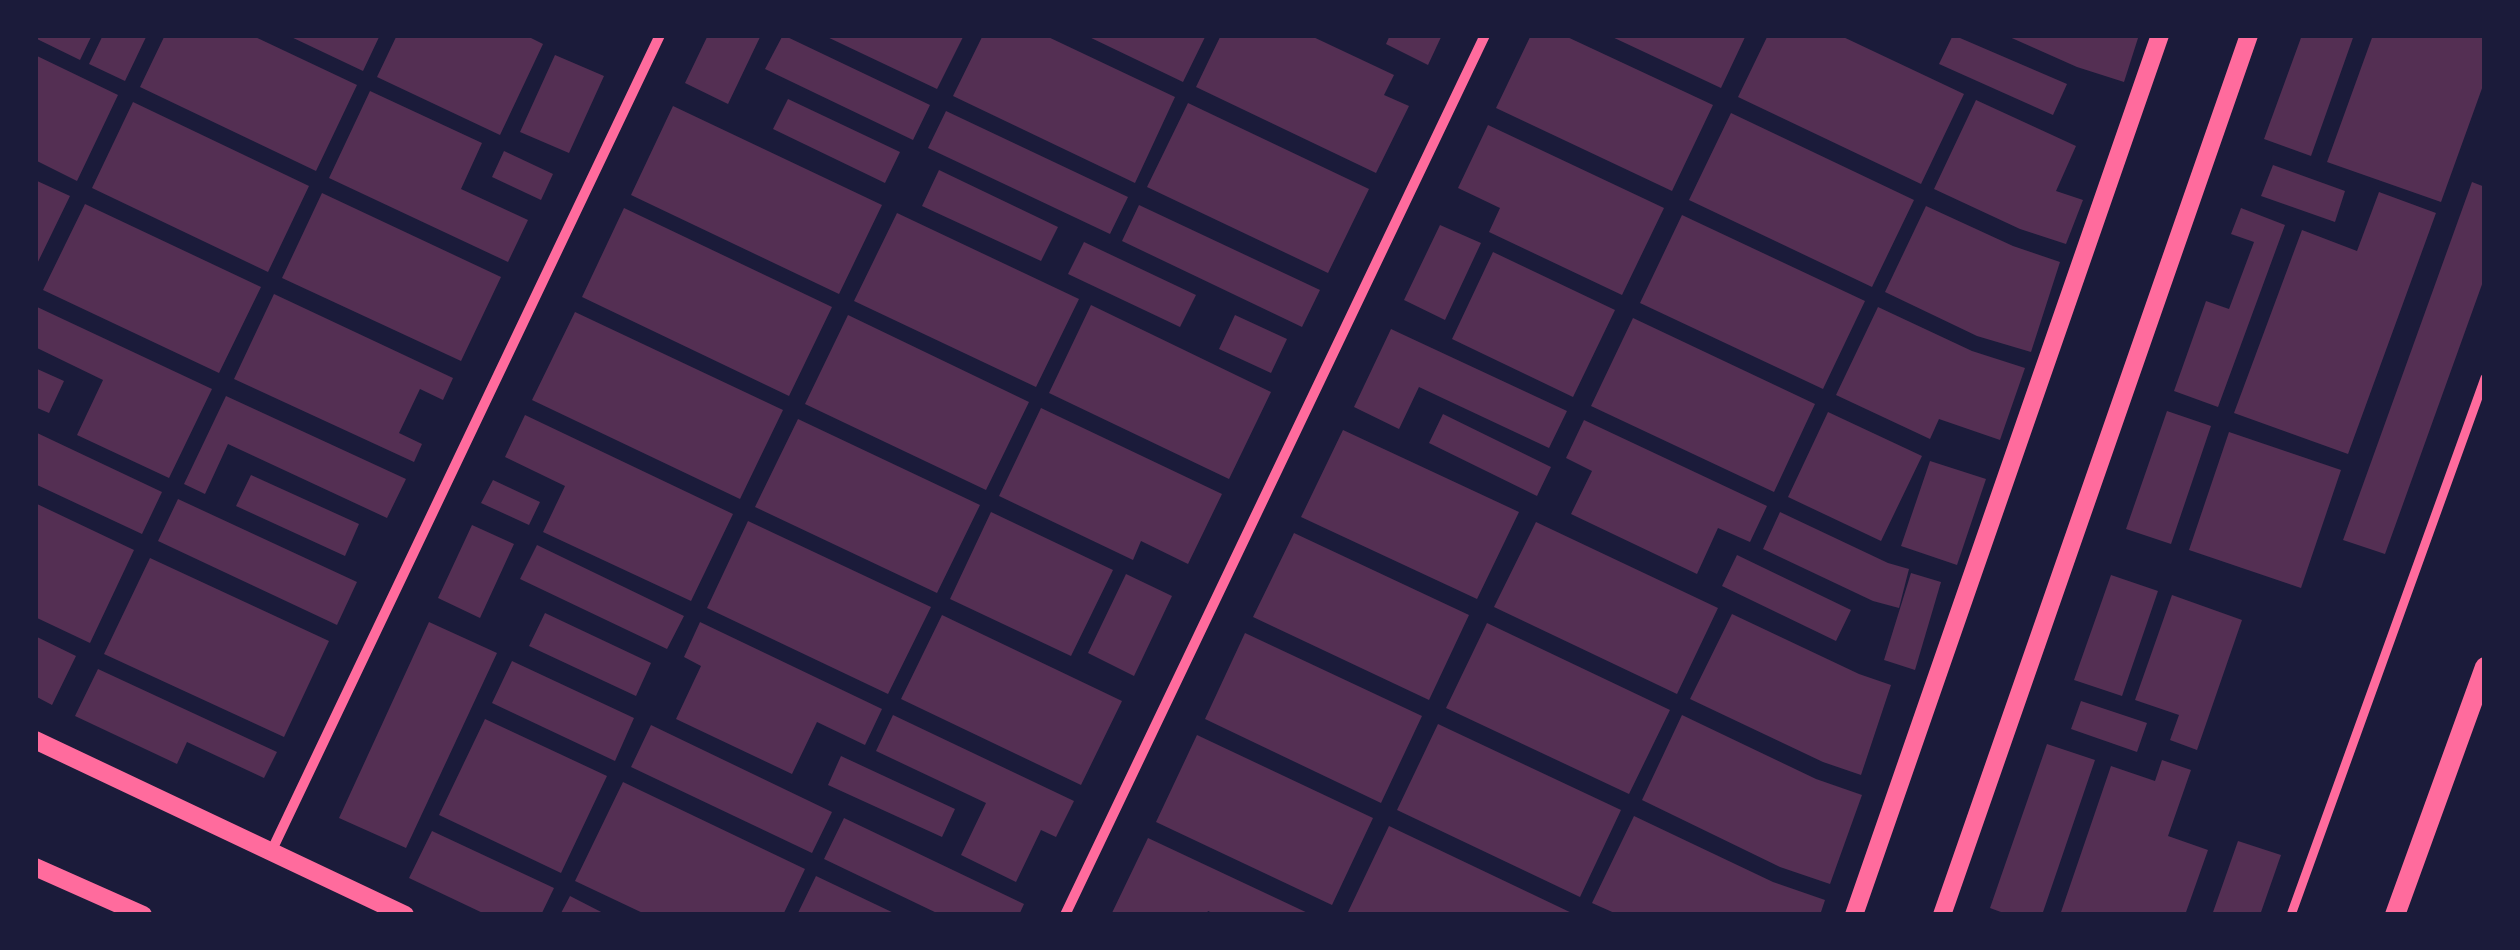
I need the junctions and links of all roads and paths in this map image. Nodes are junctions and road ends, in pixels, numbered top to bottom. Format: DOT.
graph roads {
  1 [pos="660,35"];
  2 [pos="1485,35"];
  3 [pos="2160,35"];
  4 [pos="2249,35"];
  5 [pos="2485,378"];
  6 [pos="2485,667"];
  7 [pos="35,740"];
  8 [pos="271,852"];
  9 [pos="35,866"];
  10 [pos="142,915"];
  11 [pos="405,915"];
  12 [pos="1066,915"];
  13 [pos="1854,915"];
  14 [pos="1942,915"];
  15 [pos="2291,915"];
  16 [pos="2395,915"];
  1 -- 8 [label="street"];
  2 -- 12 [label="street"];
  3 -- 13 [label="street"];
  4 -- 14 [label="street"];
  5 -- 15 [label="street"];
  6 -- 16 [label="main road"];
  7 -- 8 [label="street"];
  8 -- 11 [label="street"];
  9 -- 10 [label="street"];
}
